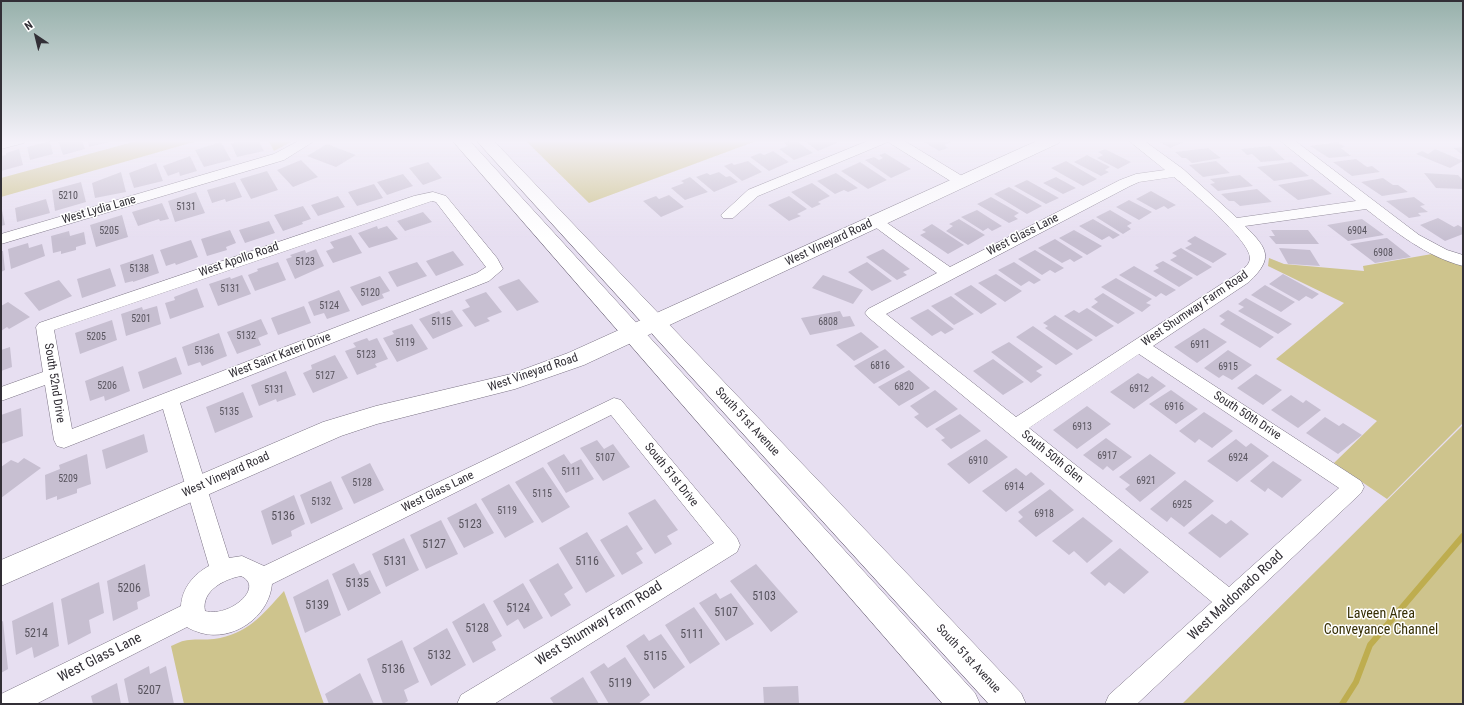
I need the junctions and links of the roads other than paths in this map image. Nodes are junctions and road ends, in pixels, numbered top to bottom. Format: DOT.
graph roads {
  1 [pos="225,173"];
  2 [pos="492,173"];
  3 [pos="512,173"];
  4 [pos="802,173"];
  5 [pos="947,173"];
  6 [pos="982,173"];
  7 [pos="1172,173"];
  8 [pos="1179,173"];
  9 [pos="1328,173"];
  10 [pos="962,182"];
  11 [pos="1369,204"];
  12 [pos="728,215"];
  13 [pos="875,222"];
  14 [pos="1234,224"];
  15 [pos="1,239"];
  16 [pos="1463,261"];
  17 [pos="495,269"];
  18 [pos="949,274"];
  19 [pos="874,313"];
  20 [pos="45,326"];
  21 [pos="644,329"];
  22 [pos="1140,346"];
  23 [pos="52,376"];
  24 [pos="1,394"];
  25 [pos="169,399"];
  26 [pos="614,405"];
  27 [pos="1015,427"];
  28 [pos="64,440"];
  29 [pos="1354,487"];
  30 [pos="196,488"];
  31 [pos="729,545"];
  32 [pos="222,571"];
  33 [pos="1,573"];
  34 [pos="262,578"];
  35 [pos="1230,602"];
  36 [pos="192,612"];
  37 [pos="9,704"];
  38 [pos="470,704"];
  39 [pos="964,704"];
  40 [pos="1010,704"];
  41 [pos="1118,704"];
  1 -- 15 [label="street, West Lydia Lane"];
  2 -- 21 [label="main road, South 51st Avenue"];
  3 -- 21 [label="main road, South 51st Avenue"];
  4 -- 12 [label="street"];
  5 -- 10 [label="street"];
  6 -- 10 [label="main road, West Vineyard Road"];
  7 -- 18 [label="street, West Glass Lane"];
  8 -- 14 [label="street, West Shumway Farm Road"];
  9 -- 11 [label="street"];
  10 -- 13 [label="main road, West Vineyard Road"];
  11 -- 14 [label="street"];
  11 -- 16 [label="street"];
  13 -- 18 [label="street"];
  13 -- 21 [label="main road, West Vineyard Road"];
  14 -- 22 [label="street, West Shumway Farm Road"];
  17 -- 20 [label="street, West Apollo Road"];
  17 -- 25 [label="street, West Saint Kateri Drive"];
  18 -- 19 [label="street, West Glass Lane"];
  19 -- 27 [label="street, South 50th Glen"];
  20 -- 23 [label="street, South 52nd Drive"];
  21 -- 30 [label="main road, West Vineyard Road"];
  21 -- 39 [label="main road, South 51st Avenue"];
  21 -- 40 [label="main road, South 51st Avenue"];
  22 -- 27 [label="street, West Shumway Farm Road"];
  22 -- 29 [label="street, South 50th Drive"];
  23 -- 24 [label="street"];
  23 -- 28 [label="street, South 52nd Drive"];
  25 -- 28 [label="street, West Saint Kateri Drive"];
  25 -- 30 [label="street"];
  26 -- 31 [label="street, South 51st Drive"];
  26 -- 34 [label="street, West Glass Lane"];
  27 -- 35 [label="street, South 50th Glen"];
  29 -- 35 [label="street, West Maldonado Road"];
  30 -- 32 [label="street"];
  30 -- 33 [label="main road, West Vineyard Road"];
  31 -- 38 [label="street, West Shumway Farm Road"];
  32 -- 34 [label="street"];
  32 -- 36 [label="street"];
  34 -- 36 [label="street"];
  35 -- 41 [label="street, West Maldonado Road"];
  36 -- 37 [label="street, West Glass Lane"];
}
